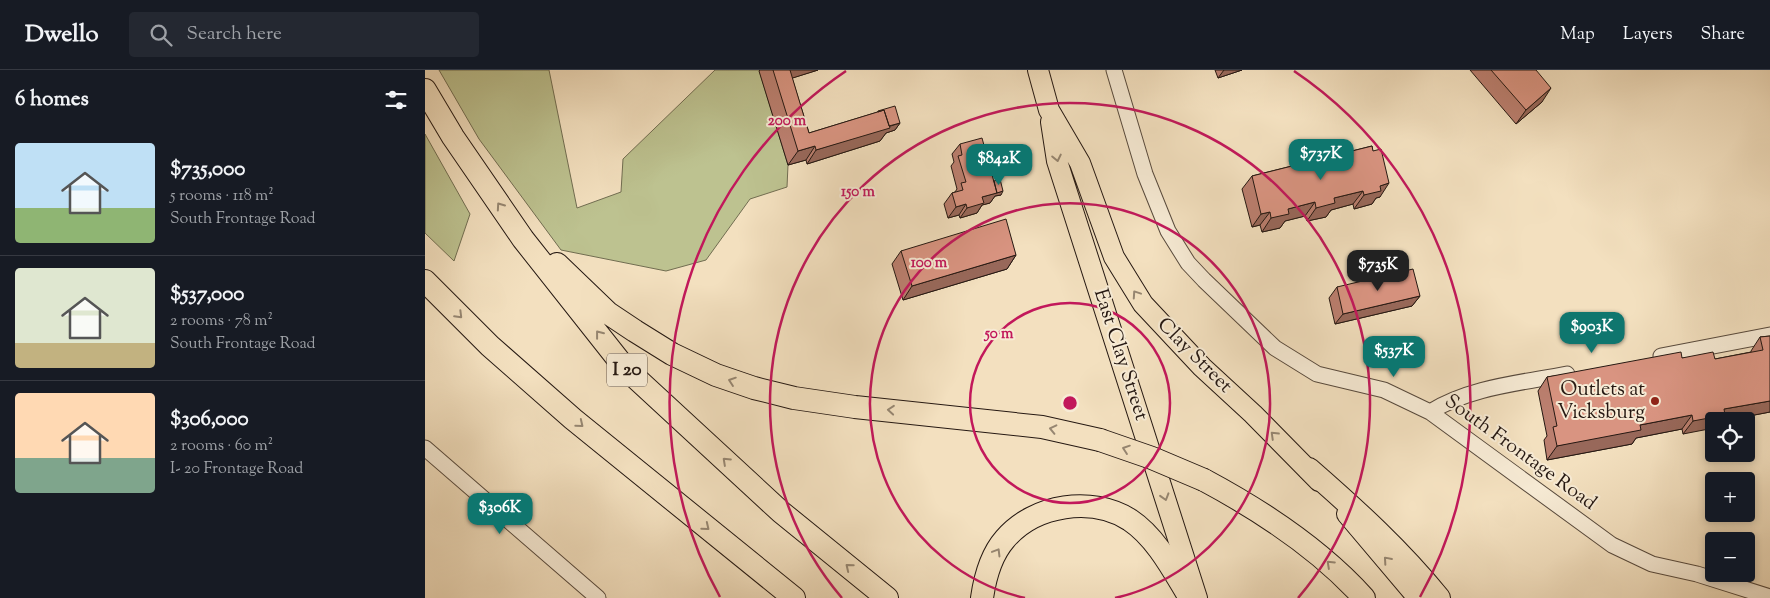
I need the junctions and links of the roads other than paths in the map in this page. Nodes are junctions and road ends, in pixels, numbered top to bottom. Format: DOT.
graph roads {
  1 [pos="1037,70"];
  2 [pos="1114,70"];
  3 [pos="425,90"];
  4 [pos="1049,110"];
  5 [pos="523,238"];
  6 [pos="425,281"];
  7 [pos="1770,335"];
  8 [pos="1644,359"];
  9 [pos="1586,370"];
  10 [pos="1430,412"];
  11 [pos="425,448"];
  12 [pos="1309,469"];
  13 [pos="727,544"];
  14 [pos="594,597"];
  15 [pos="1770,597"];
  16 [pos="773,598"];
  17 [pos="795,598"];
  18 [pos="887,598"];
  19 [pos="982,598"];
  20 [pos="1190,598"];
  21 [pos="1197,598"];
  22 [pos="1364,598"];
  23 [pos="1418,598"];
  24 [pos="1439,598"];
  1 -- 4 [label="main road, Clay Street"];
  2 -- 10 [label="street, South Frontage Road"];
  5 -- 3 [label="highway, I 20, one-way"];
  12 -- 4 [label="main road, Clay Street, one-way"];
  4 -- 21 [label="main road, East Clay Street, one-way"];
  18 -- 5 [label="highway, I 20, one-way"];
  22 -- 5 [label="highway, one-way, bridge"];
  6 -- 13 [label="highway, one-way"];
  7 -- 8 [label="street"];
  9 -- 10 [label="street"];
  10 -- 15 [label="street, South Frontage Road"];
  11 -- 14 [label="street"];
  23 -- 12 [label="main road, Clay Street, one-way"];
  12 -- 24 [label="highway"];
  13 -- 16 [label="highway"];
  13 -- 17 [label="highway"];
  19 -- 20 [label="highway, one-way"];
}
